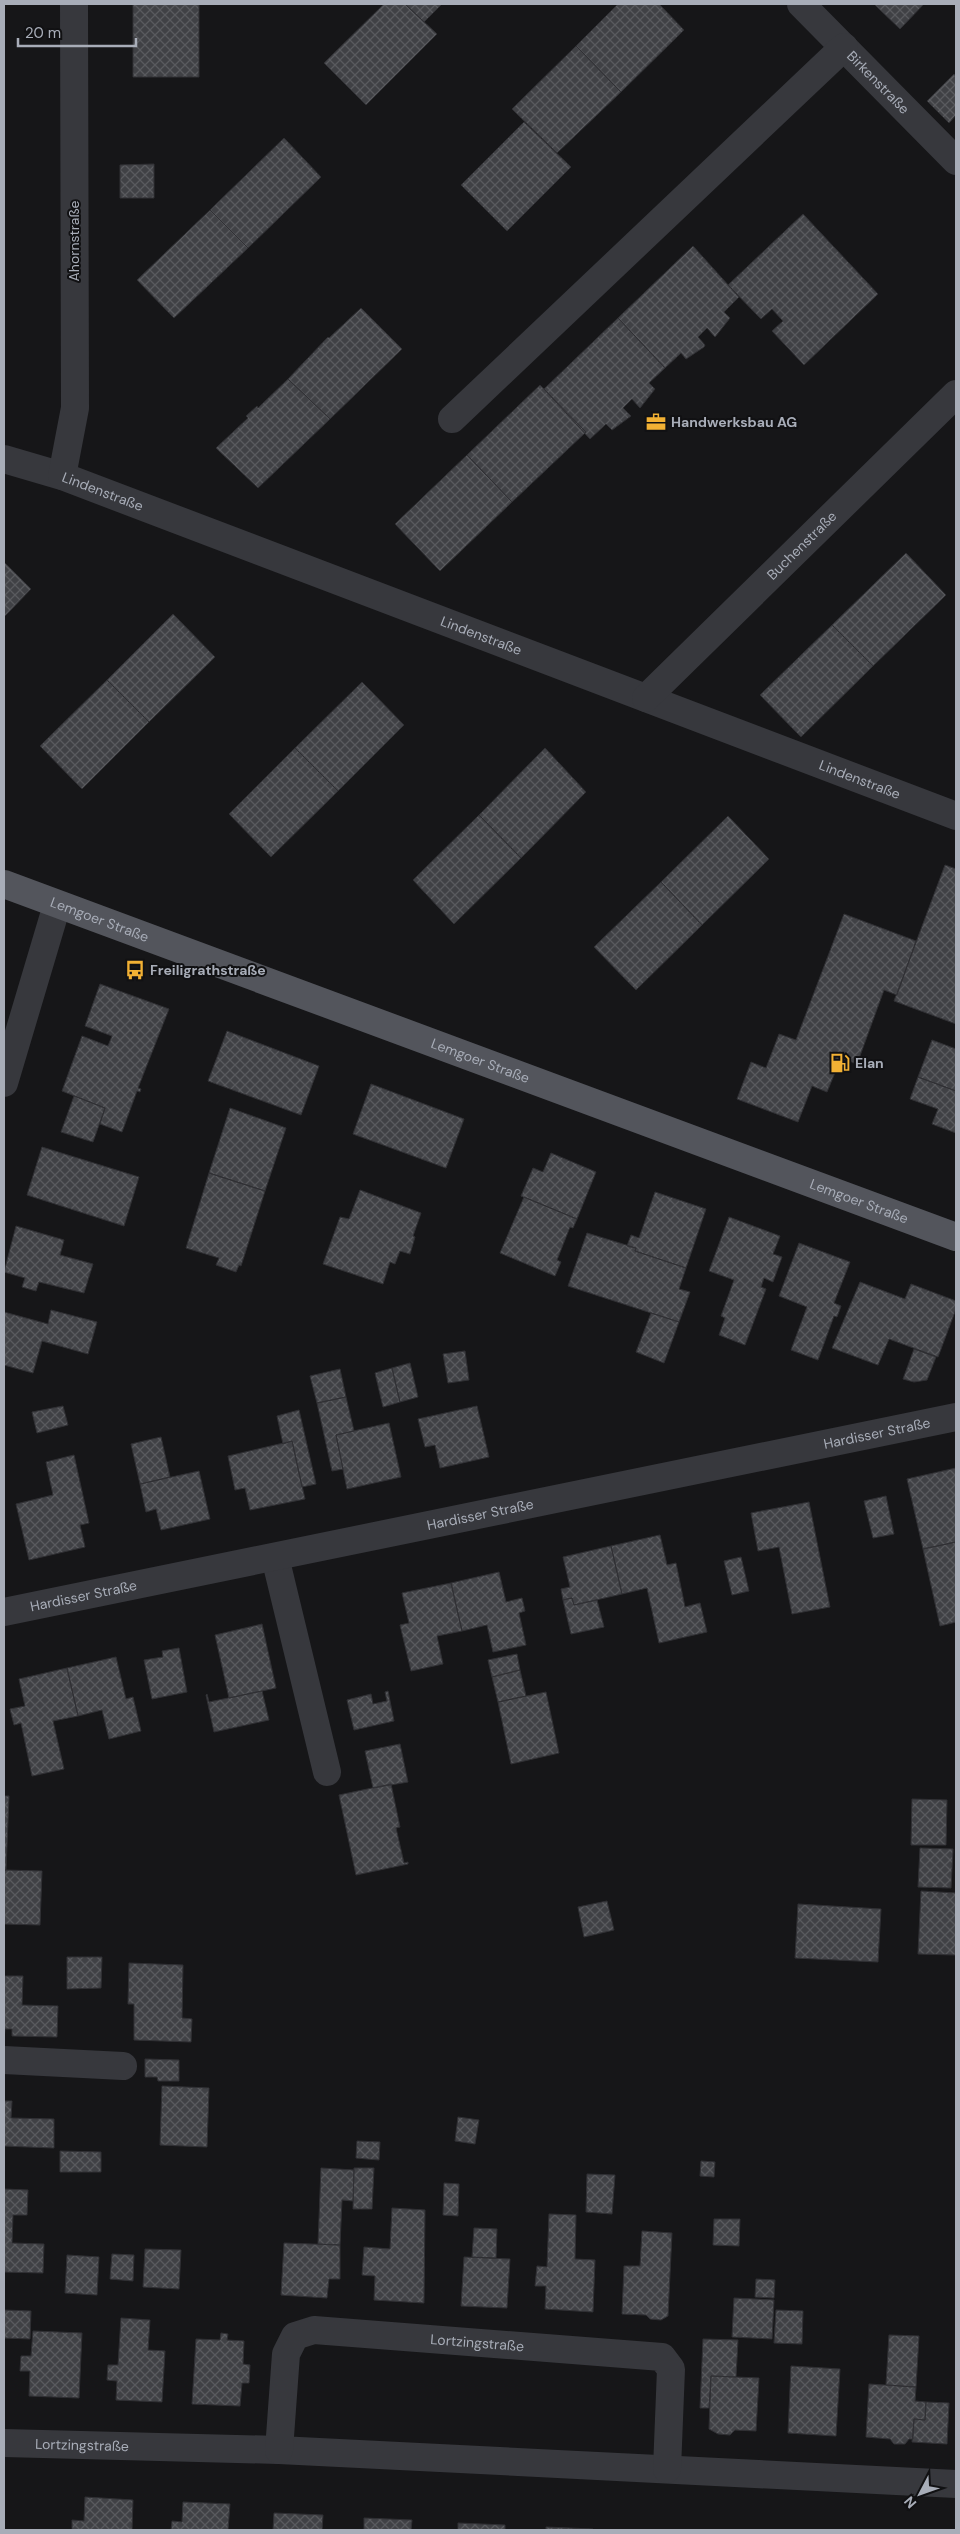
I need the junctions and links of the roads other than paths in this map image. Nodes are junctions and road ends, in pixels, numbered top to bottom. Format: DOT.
graph roads {
  1 [pos="74,4"];
  2 [pos="800,4"];
  3 [pos="844,47"];
  4 [pos="956,161"];
  5 [pos="956,394"];
  6 [pos="452,420"];
  7 [pos="4,459"];
  8 [pos="62,476"];
  9 [pos="646,698"];
  10 [pos="956,816"];
  11 [pos="4,884"];
  12 [pos="57,905"];
  13 [pos="4,1083"];
  14 [pos="956,1237"];
  15 [pos="956,1416"];
  16 [pos="275,1557"];
  17 [pos="4,1612"];
  18 [pos="328,1772"];
  19 [pos="4,2060"];
  20 [pos="123,2066"];
  21 [pos="4,2443"];
  22 [pos="279,2450"];
  23 [pos="667,2469"];
  24 [pos="956,2484"];
  1 -- 8 [label="street, Ahornstraße"];
  2 -- 3 [label="street, Birkenstraße"];
  3 -- 4 [label="street, Birkenstraße"];
  3 -- 6 [label="street"];
  5 -- 9 [label="street, Buchenstraße"];
  7 -- 8 [label="street, Lindenstraße"];
  8 -- 9 [label="street, Lindenstraße"];
  9 -- 10 [label="street, Lindenstraße"];
  11 -- 12 [label="main road, Lemgoer Straße"];
  12 -- 13 [label="street"];
  12 -- 14 [label="main road, Lemgoer Straße"];
  15 -- 16 [label="street, Hardisser Straße"];
  16 -- 17 [label="street, Hardisser Straße"];
  16 -- 18 [label="street"];
  19 -- 20 [label="street"];
  21 -- 22 [label="street, Lortzingstraße"];
  22 -- 23 [label="street, Lortzingstraße"];
  22 -- 23 [label="street, Lortzingstraße"];
  23 -- 24 [label="street, Lortzingstraße"];
}
